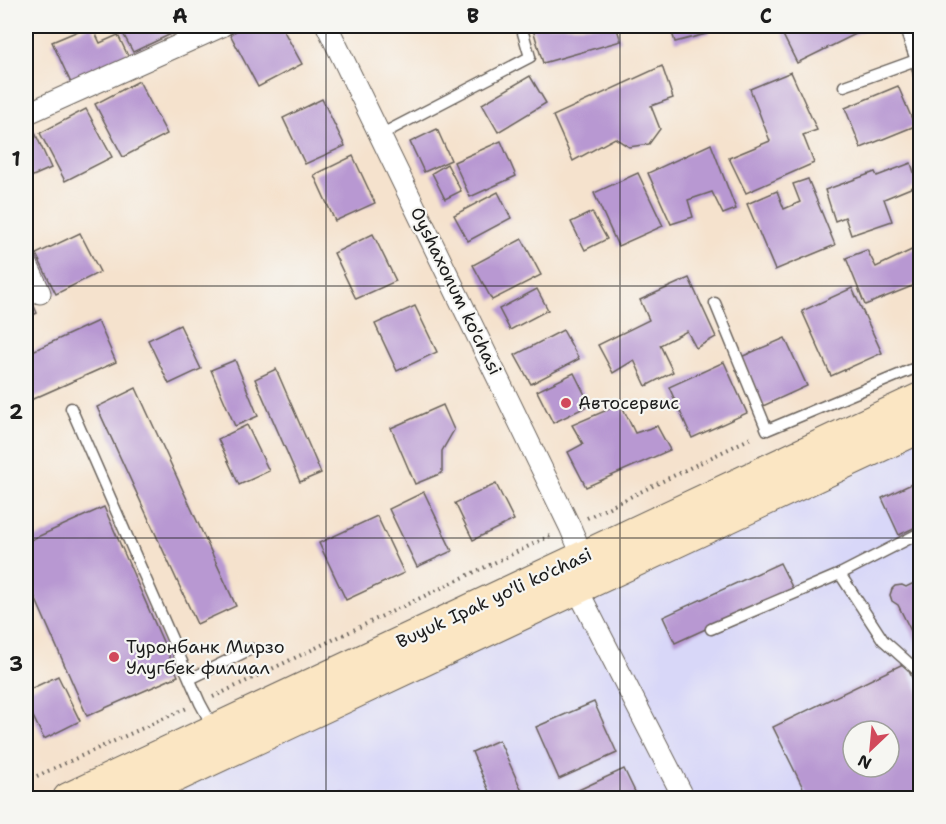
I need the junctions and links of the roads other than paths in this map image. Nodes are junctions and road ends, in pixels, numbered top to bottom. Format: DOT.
graph roads {
  1 [pos="222,26"];
  2 [pos="327,26"];
  3 [pos="521,26"];
  4 [pos="904,26"];
  5 [pos="916,60"];
  6 [pos="921,80"];
  7 [pos="844,86"];
  8 [pos="26,114"];
  9 [pos="380,135"];
  10 [pos="26,262"];
  11 [pos="40,293"];
  12 [pos="715,303"];
  13 [pos="921,366"];
  14 [pos="921,398"];
  15 [pos="71,408"];
  16 [pos="921,428"];
  17 [pos="921,533"];
  18 [pos="580,573"];
  19 [pos="840,574"];
  20 [pos="711,629"];
  21 [pos="251,649"];
  22 [pos="921,673"];
  23 [pos="190,679"];
  24 [pos="215,730"];
  25 [pos="68,798"];
  26 [pos="131,798"];
  27 [pos="684,798"];
  1 -- 8 [label="street"];
  2 -- 9 [label="street, Oyshaxonum ko'chasi"];
  3 -- 9 [label="lane"];
  4 -- 5 [label="lane"];
  5 -- 6 [label="lane"];
  5 -- 7 [label="lane"];
  9 -- 18 [label="street, Oyshaxonum ko'chasi"];
  10 -- 11 [label="street"];
  12 -- 13 [label="lane"];
  14 -- 18 [label="main road, Buyuk Ipak yo'li ko'chasi"];
  15 -- 23 [label="lane"];
  16 -- 18 [label="main road, Buyuk Ipak yo'li ko'chasi"];
  17 -- 19 [label="lane"];
  18 -- 24 [label="main road, Buyuk Ipak yo'li ko'chasi"];
  18 -- 26 [label="main road, Buyuk Ipak yo'li ko'chasi"];
  18 -- 27 [label="street, Oyshaxonum ko'chasi"];
  19 -- 20 [label="lane"];
  19 -- 22 [label="lane"];
  21 -- 23 [label="lane"];
  23 -- 24 [label="lane"];
  24 -- 25 [label="main road, Buyuk Ipak yo'li ko'chasi"];
}
